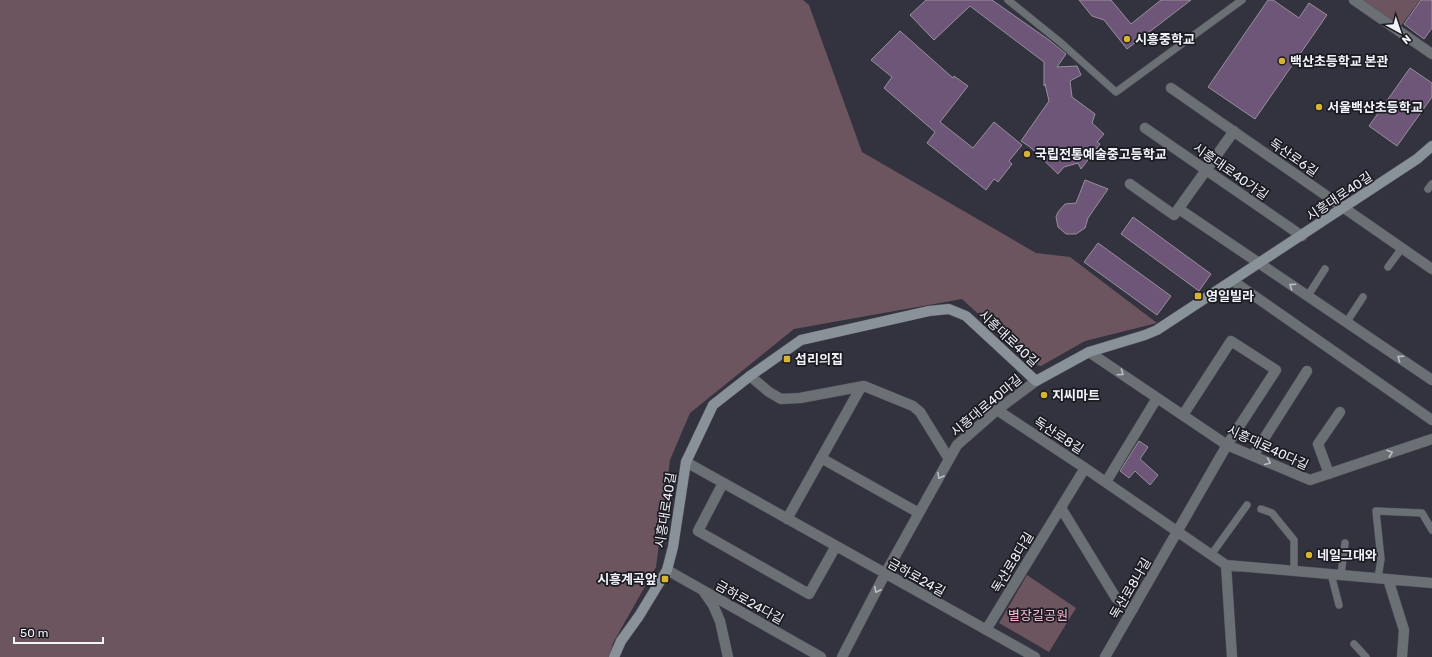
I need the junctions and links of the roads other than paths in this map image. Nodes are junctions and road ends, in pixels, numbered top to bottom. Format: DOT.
graph roads {
  1 [pos="1008,0"];
  2 [pos="1242,0"];
  3 [pos="1354,0"];
  4 [pos="1432,54"];
  5 [pos="1171,88"];
  6 [pos="1145,128"];
  7 [pos="1234,131"];
  8 [pos="1432,146"];
  9 [pos="1206,170"];
  10 [pos="1130,184"];
  11 [pos="1344,208"];
  12 [pos="1179,209"];
  13 [pos="1302,236"];
  14 [pos="1402,248"];
  15 [pos="1259,264"];
  16 [pos="1388,267"];
  17 [pos="1326,268"];
  18 [pos="1432,269"];
  19 [pos="1233,281"];
  20 [pos="1307,297"];
  21 [pos="1363,297"];
  22 [pos="1346,323"];
  23 [pos="1089,352"];
  24 [pos="1307,371"];
  25 [pos="750,376"];
  26 [pos="1432,380"];
  27 [pos="1036,381"];
  28 [pos="861,387"];
  29 [pos="1157,398"];
  30 [pos="997,410"];
  31 [pos="1340,412"];
  32 [pos="1183,415"];
  33 [pos="1432,420"];
  34 [pos="1432,439"];
  35 [pos="1227,445"];
  36 [pos="1253,456"];
  37 [pos="821,458"];
  38 [pos="949,459"];
  39 [pos="686,462"];
  40 [pos="1085,468"];
  41 [pos="1328,474"];
  42 [pos="1106,482"];
  43 [pos="723,483"];
  44 [pos="1247,505"];
  45 [pos="1060,508"];
  46 [pos="1261,508"];
  47 [pos="919,513"];
  48 [pos="787,519"];
  49 [pos="1432,530"];
  50 [pos="1178,531"];
  51 [pos="1345,543"];
  52 [pos="836,546"];
  53 [pos="1211,555"];
  54 [pos="1226,565"];
  55 [pos="667,570"];
  56 [pos="1294,571"];
  57 [pos="885,574"];
  58 [pos="1336,574"];
  59 [pos="1383,579"];
  60 [pos="1432,583"];
  61 [pos="702,590"];
  62 [pos="1339,605"];
  63 [pos="1133,609"];
  64 [pos="986,630"];
  65 [pos="1354,644"];
  66 [pos="614,657"];
  67 [pos="728,657"];
  68 [pos="821,657"];
  69 [pos="842,657"];
  70 [pos="1034,657"];
  71 [pos="1105,657"];
  72 [pos="1232,657"];
  73 [pos="1366,657"];
  74 [pos="1402,657"];
  1 -- 2 [label="lane"];
  3 -- 4 [label="street"];
  5 -- 7 [label="street, 독산로6길"];
  6 -- 9 [label="street, 시흥대로40가길"];
  7 -- 9 [label="street"];
  7 -- 11 [label="street, 독산로6길"];
  8 -- 11 [label="street, 시흥대로40길"];
  9 -- 12 [label="street"];
  9 -- 13 [label="street, 시흥대로40가길"];
  10 -- 12 [label="street"];
  11 -- 13 [label="street, 시흥대로40길"];
  11 -- 14 [label="street, 독산로6길"];
  12 -- 15 [label="street"];
  13 -- 15 [label="street, 시흥대로40길"];
  14 -- 16 [label="lane"];
  14 -- 18 [label="street, 독산로6길"];
  15 -- 19 [label="street, 시흥대로40길"];
  20 -- 15 [label="street, one-way"];
  17 -- 20 [label="lane"];
  19 -- 23 [label="street, 시흥대로40길"];
  19 -- 33 [label="street"];
  20 -- 22 [label="street"];
  21 -- 22 [label="lane"];
  26 -- 22 [label="street, one-way"];
  23 -- 27 [label="street, 시흥대로40길"];
  23 -- 29 [label="street, 시흥대로40다길, one-way"];
  24 -- 36 [label="street"];
  25 -- 27 [label="street, 시흥대로40길"];
  25 -- 28 [label="street"];
  25 -- 39 [label="street, 시흥대로40길"];
  27 -- 30 [label="street, 시흥대로40마길"];
  28 -- 37 [label="street"];
  28 -- 38 [label="street"];
  29 -- 32 [label="street, 시흥대로40다길"];
  29 -- 42 [label="street"];
  30 -- 38 [label="street, 시흥대로40마길"];
  30 -- 40 [label="street, 독산로8길"];
  31 -- 41 [label="street"];
  32 -- 35 [label="street, 시흥대로40다길"];
  32 -- 35 [label="street"];
  41 -- 34 [label="street, 시흥대로40다길, one-way"];
  35 -- 36 [label="street, 시흥대로40다길"];
  35 -- 50 [label="street"];
  36 -- 41 [label="street, 시흥대로40다길, one-way"];
  37 -- 47 [label="street"];
  37 -- 48 [label="street"];
  38 -- 47 [label="street, 시흥대로40마길, one-way"];
  39 -- 43 [label="street, 금하로24길"];
  39 -- 55 [label="street, 시흥대로40길"];
  40 -- 42 [label="street, 독산로8길"];
  40 -- 45 [label="street, 독산로8다길"];
  42 -- 50 [label="street, 독산로8길"];
  43 -- 48 [label="street, 금하로24길"];
  43 -- 52 [label="street"];
  44 -- 53 [label="lane"];
  45 -- 63 [label="street"];
  45 -- 64 [label="street, 독산로8다길"];
  46 -- 56 [label="lane"];
  47 -- 57 [label="street, 시흥대로40마길"];
  48 -- 52 [label="street, 금하로24길"];
  49 -- 59 [label="lane"];
  50 -- 53 [label="street, 독산로8길"];
  50 -- 63 [label="street, 독산로8나길"];
  51 -- 58 [label="lane"];
  52 -- 57 [label="street, 금하로24길"];
  53 -- 54 [label="street, 독산로8길"];
  54 -- 56 [label="street, 독산로8길"];
  54 -- 72 [label="street"];
  55 -- 61 [label="street, 금하로24다길"];
  55 -- 66 [label="street, 시흥대로40길"];
  56 -- 58 [label="street, 독산로8길"];
  57 -- 64 [label="street, 금하로24길"];
  57 -- 69 [label="street, 시흥대로40마길, one-way"];
  58 -- 59 [label="street, 독산로8길"];
  58 -- 62 [label="lane"];
  59 -- 60 [label="street, 독산로8길"];
  59 -- 74 [label="street"];
  61 -- 67 [label="street"];
  61 -- 68 [label="street, 금하로24다길"];
  63 -- 71 [label="street, 독산로8나길"];
  64 -- 70 [label="street, 금하로24길"];
  65 -- 73 [label="lane"];
}
